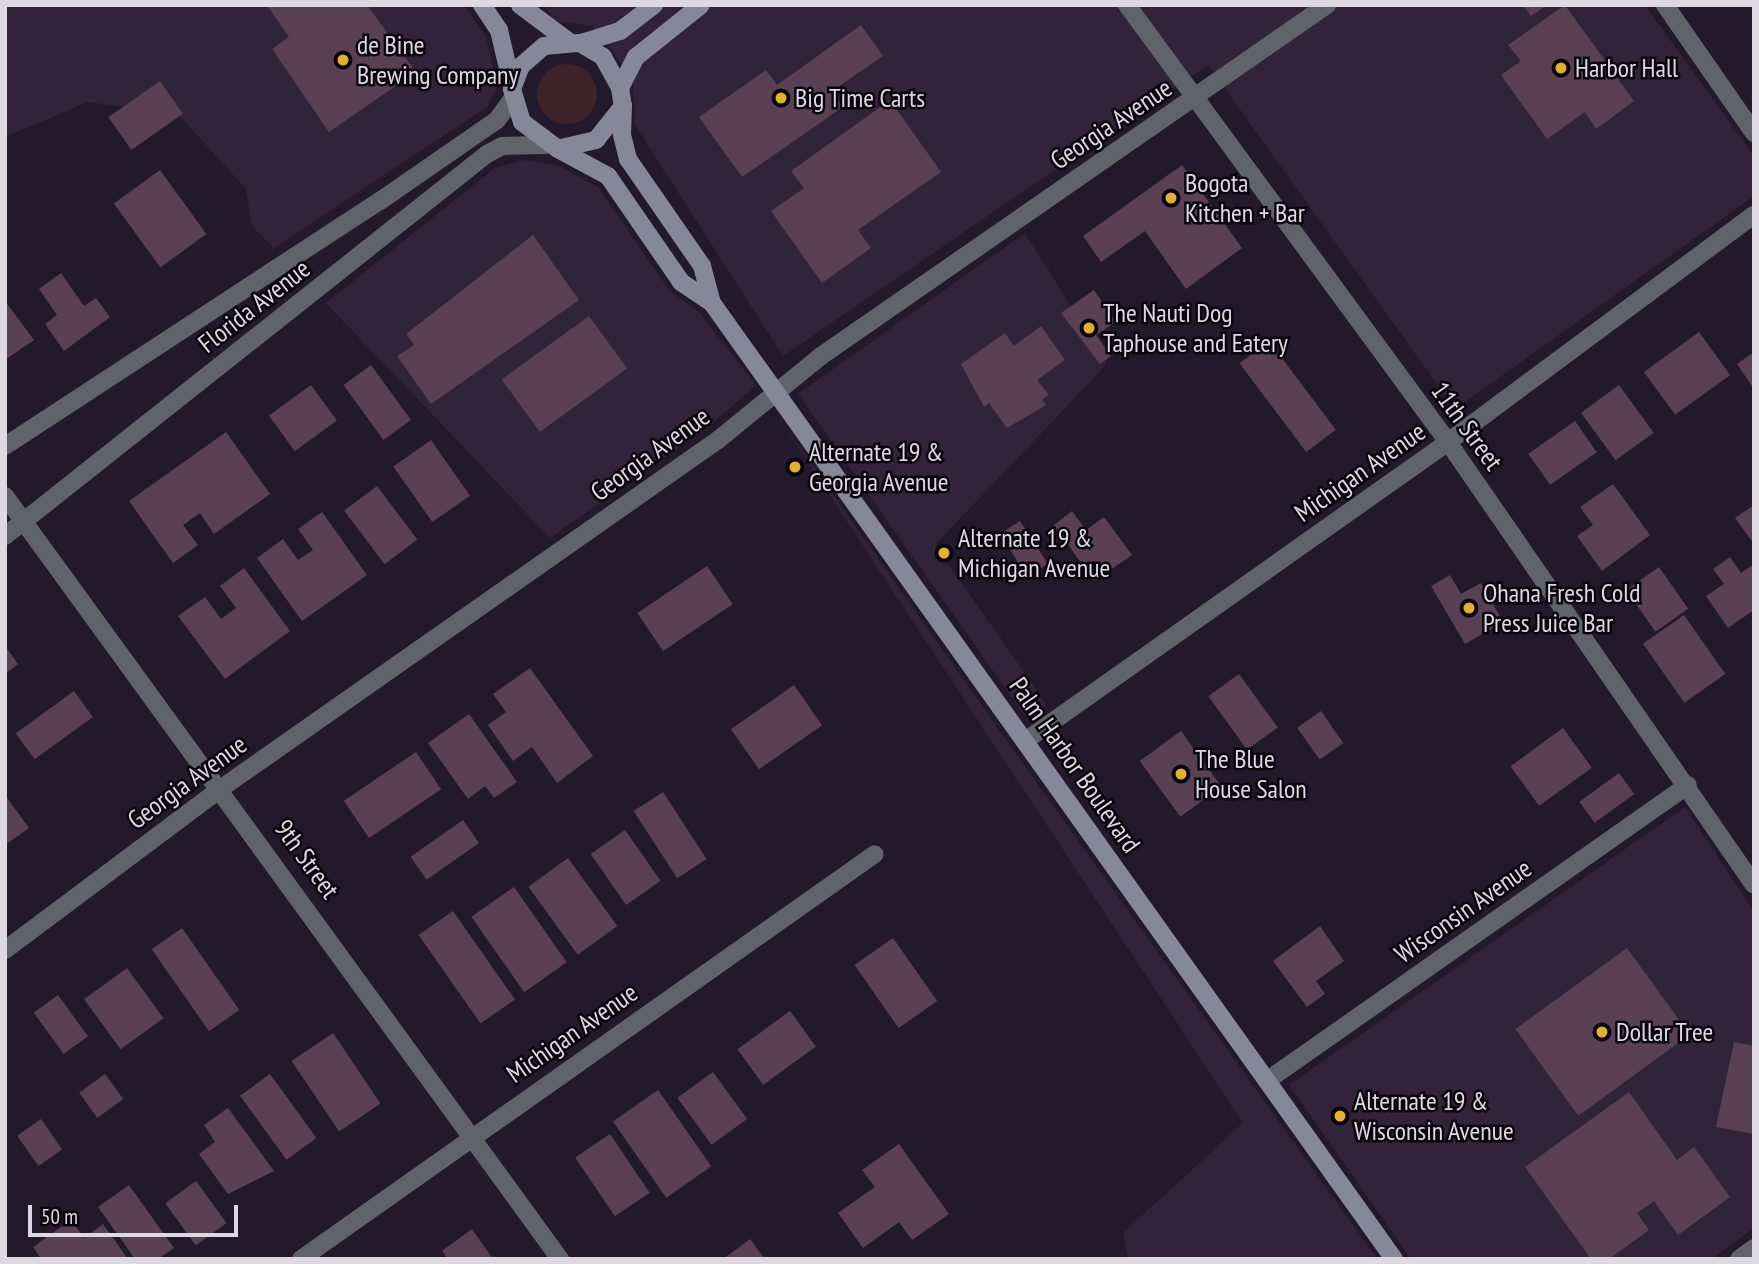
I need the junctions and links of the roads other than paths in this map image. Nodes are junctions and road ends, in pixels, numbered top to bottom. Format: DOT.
graph roads {
  1 [pos="482,5"];
  2 [pos="520,5"];
  3 [pos="654,5"];
  4 [pos="701,5"];
  5 [pos="1127,5"];
  6 [pos="1327,5"];
  7 [pos="1665,5"];
  8 [pos="574,42"];
  9 [pos="513,94"];
  10 [pos="622,97"];
  11 [pos="1195,98"];
  12 [pos="1754,133"];
  13 [pos="552,147"];
  14 [pos="1754,215"];
  15 [pos="712,303"];
  16 [pos="777,389"];
  17 [pos="1448,442"];
  18 [pos="5,446"];
  19 [pos="5,496"];
  20 [pos="24,523"];
  21 [pos="5,536"];
  22 [pos="1025,741"];
  23 [pos="1688,785"];
  24 [pos="223,787"];
  25 [pos="875,854"];
  26 [pos="1754,885"];
  27 [pos="5,950"];
  28 [pos="1268,1080"];
  29 [pos="474,1135"];
  30 [pos="1754,1248"];
  31 [pos="301,1259"];
  32 [pos="560,1259"];
  33 [pos="1394,1259"];
  34 [pos="1739,1259"];
  1 -- 9 [label="main road"];
  2 -- 8 [label="main road"];
  3 -- 8 [label="main road"];
  4 -- 10 [label="main road"];
  5 -- 11 [label="street, 11th Street"];
  6 -- 11 [label="street, Georgia Avenue"];
  7 -- 12 [label="street"];
  8 -- 9 [label="main road"];
  8 -- 10 [label="main road"];
  9 -- 13 [label="main road"];
  9 -- 18 [label="street, Florida Avenue"];
  10 -- 13 [label="main road"];
  10 -- 15 [label="main road, Palm Harbor Boulevard"];
  11 -- 16 [label="street, Georgia Avenue"];
  11 -- 17 [label="street, 11th Street"];
  13 -- 15 [label="main road, Palm Harbor Boulevard"];
  13 -- 20 [label="street, Florida Avenue"];
  14 -- 17 [label="street, Michigan Avenue"];
  15 -- 16 [label="main road, Palm Harbor Boulevard"];
  16 -- 22 [label="main road, Palm Harbor Boulevard"];
  16 -- 24 [label="street, Georgia Avenue"];
  17 -- 22 [label="street, Michigan Avenue"];
  17 -- 23 [label="street, 11th Street"];
  19 -- 20 [label="street, 9th Street"];
  20 -- 21 [label="street, Florida Avenue"];
  20 -- 24 [label="street, 9th Street"];
  22 -- 28 [label="main road, Palm Harbor Boulevard"];
  23 -- 26 [label="street, 11th Street"];
  23 -- 28 [label="street, Wisconsin Avenue"];
  24 -- 27 [label="street, Georgia Avenue"];
  24 -- 29 [label="street, 9th Street"];
  25 -- 29 [label="street, Michigan Avenue"];
  28 -- 33 [label="main road, Palm Harbor Boulevard"];
  29 -- 31 [label="street, Michigan Avenue"];
  29 -- 32 [label="street, 9th Street"];
  30 -- 34 [label="street"];
}
